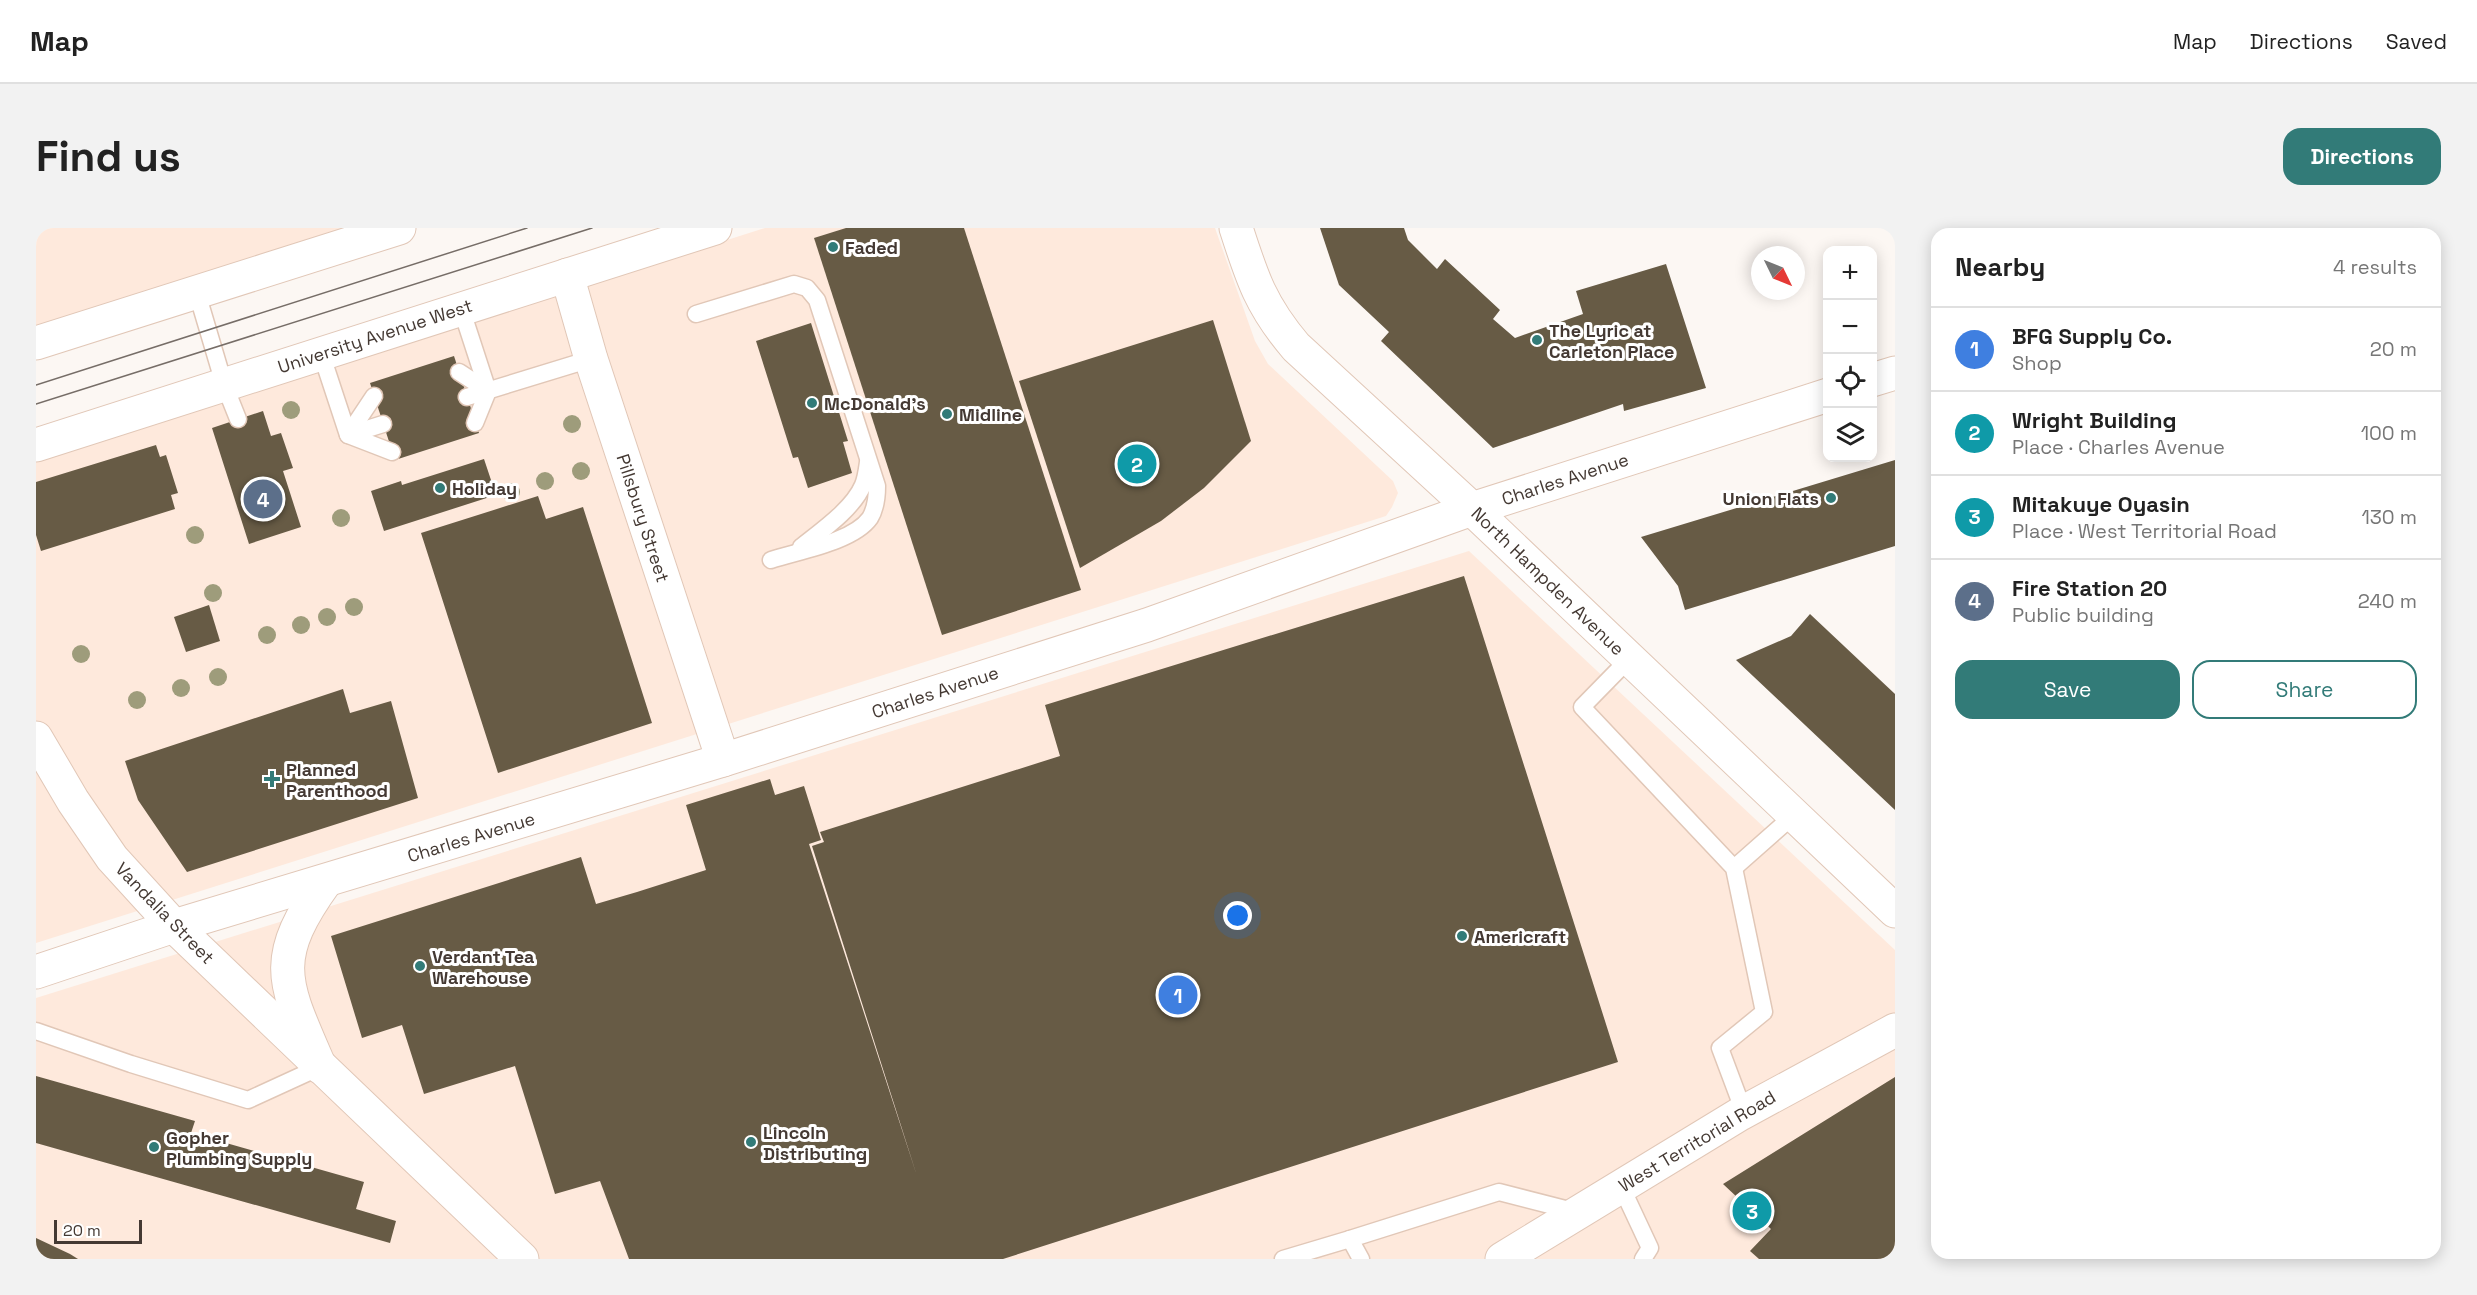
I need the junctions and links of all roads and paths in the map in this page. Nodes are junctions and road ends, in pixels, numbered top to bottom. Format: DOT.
graph roads {
  1 [pos="399,228"];
  2 [pos="715,228"];
  3 [pos="1236,228"];
  4 [pos="567,275"];
  5 [pos="197,293"];
  6 [pos="460,308"];
  7 [pos="696,314"];
  8 [pos="36,343"];
  9 [pos="321,353"];
  10 [pos="591,358"];
  11 [pos="459,372"];
  12 [pos="1895,373"];
  13 [pos="1877,378"];
  14 [pos="224,384"];
  15 [pos="488,391"];
  16 [pos="1823,395"];
  17 [pos="374,396"];
  18 [pos="467,397"];
  19 [pos="238,419"];
  20 [pos="475,423"];
  21 [pos="383,424"];
  22 [pos="348,435"];
  23 [pos="36,445"];
  24 [pos="392,452"];
  25 [pos="868,460"];
  26 [pos="1472,509"];
  27 [pos="794,553"];
  28 [pos="771,560"];
  29 [pos="1629,659"];
  30 [pos="36,738"];
  31 [pos="723,760"];
  32 [pos="1794,815"];
  33 [pos="1734,868"];
  34 [pos="326,881"];
  35 [pos="1895,911"];
  36 [pos="174,926"];
  37 [pos="36,972"];
  38 [pos="1895,1030"];
  39 [pos="36,1031"];
  40 [pos="320,1067"];
  41 [pos="1744,1112"];
  42 [pos="1621,1186"];
  43 [pos="1578,1212"];
  44 [pos="1350,1239"];
  45 [pos="522,1259"];
  46 [pos="1283,1259"];
  47 [pos="1361,1259"];
  48 [pos="1502,1259"];
  49 [pos="1643,1259"];
  1 -- 5 [label="street"];
  2 -- 4 [label="street, University Avenue West"];
  3 -- 26 [label="street, North Hampden Avenue"];
  4 -- 6 [label="street, University Avenue West"];
  4 -- 10 [label="street, Pillsbury Street"];
  5 -- 8 [label="street"];
  5 -- 14 [label="lane"];
  6 -- 9 [label="street, University Avenue West"];
  6 -- 15 [label="lane"];
  7 -- 25 [label="lane"];
  9 -- 14 [label="street, University Avenue West"];
  9 -- 22 [label="lane"];
  10 -- 15 [label="lane"];
  10 -- 31 [label="street, Pillsbury Street"];
  11 -- 15 [label="lane"];
  12 -- 13 [label="street"];
  14 -- 19 [label="lane"];
  14 -- 23 [label="street, University Avenue West"];
  15 -- 18 [label="lane"];
  15 -- 20 [label="lane"];
  16 -- 26 [label="street, Charles Avenue"];
  17 -- 22 [label="lane"];
  21 -- 22 [label="lane"];
  22 -- 24 [label="lane"];
  25 -- 27 [label="lane"];
  25 -- 27 [label="lane"];
  26 -- 29 [label="street, North Hampden Avenue"];
  26 -- 31 [label="street, Charles Avenue"];
  27 -- 28 [label="lane"];
  29 -- 32 [label="street, North Hampden Avenue"];
  29 -- 33 [label="lane"];
  30 -- 36 [label="street, Vandalia Street"];
  31 -- 34 [label="street, Charles Avenue"];
  32 -- 33 [label="lane"];
  32 -- 35 [label="street, North Hampden Avenue"];
  33 -- 41 [label="lane"];
  34 -- 36 [label="street, Charles Avenue"];
  34 -- 40 [label="street, Vandalia Street"];
  36 -- 37 [label="street, Charles Avenue"];
  36 -- 40 [label="street, Vandalia Street"];
  38 -- 41 [label="street, West Territorial Road"];
  39 -- 40 [label="lane"];
  40 -- 45 [label="street, Vandalia Street"];
  41 -- 42 [label="street, West Territorial Road"];
  42 -- 43 [label="street, West Territorial Road"];
  42 -- 49 [label="lane"];
  43 -- 44 [label="lane"];
  43 -- 48 [label="street, West Territorial Road"];
  44 -- 46 [label="lane"];
  44 -- 47 [label="lane"];
}
